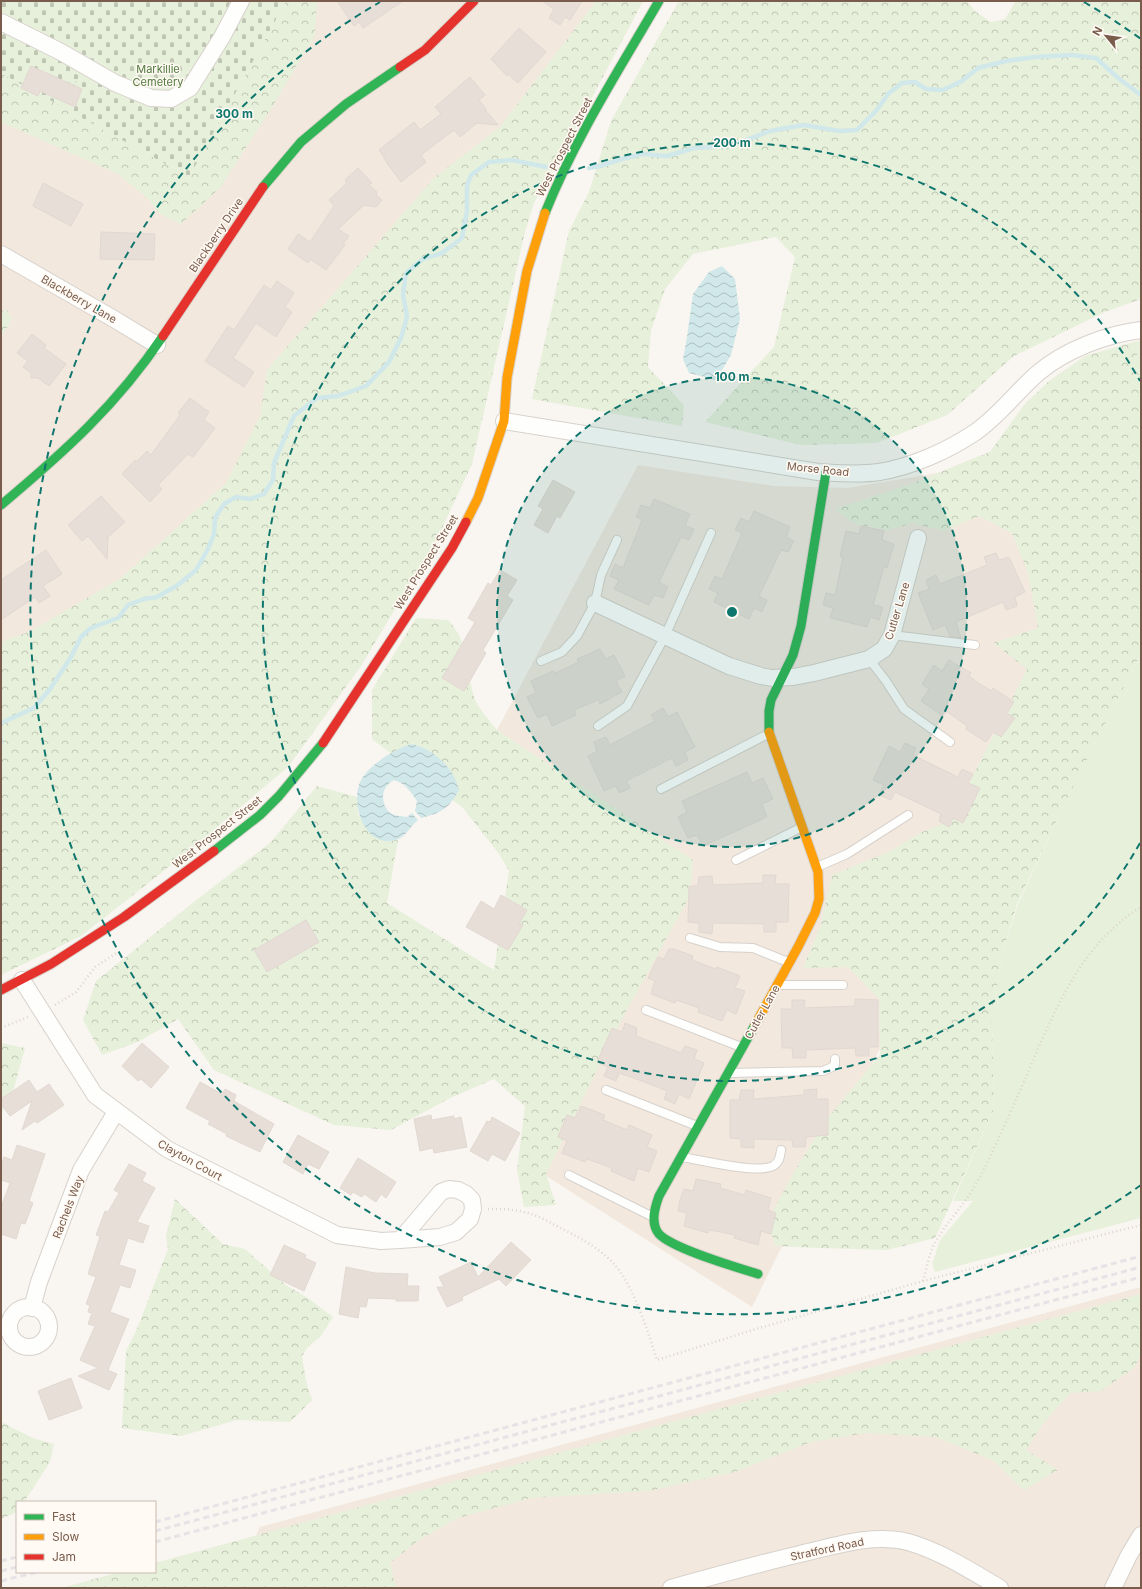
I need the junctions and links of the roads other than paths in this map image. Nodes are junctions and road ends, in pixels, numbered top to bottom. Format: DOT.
graph roads {
  1 [pos="241,1"];
  2 [pos="474,1"];
  3 [pos="659,1"];
  4 [pos="1,22"];
  5 [pos="1,254"];
  6 [pos="1141,330"];
  7 [pos="157,346"];
  8 [pos="504,421"];
  9 [pos="826,472"];
  10 [pos="1,505"];
  11 [pos="711,533"];
  12 [pos="918,538"];
  13 [pos="616,540"];
  14 [pos="595,603"];
  15 [pos="892,635"];
  16 [pos="665,636"];
  17 [pos="974,645"];
  18 [pos="869,659"];
  19 [pos="541,661"];
  20 [pos="781,678"];
  21 [pos="598,726"];
  22 [pos="769,734"];
  23 [pos="950,742"];
  24 [pos="661,789"];
  25 [pos="908,815"];
  26 [pos="802,827"];
  27 [pos="736,860"];
  28 [pos="816,867"];
  29 [pos="690,938"];
  30 [pos="789,963"];
  31 [pos="22,980"];
  32 [pos="777,985"];
  33 [pos="843,985"];
  34 [pos="1,990"];
  35 [pos="646,1010"];
  36 [pos="742,1047"];
  37 [pos="835,1059"];
  38 [pos="727,1073"];
  39 [pos="606,1090"];
  40 [pos="116,1112"];
  41 [pos="698,1126"];
  42 [pos="781,1150"];
  43 [pos="681,1157"];
  44 [pos="569,1175"];
  45 [pos="653,1218"];
  46 [pos="400,1240"];
  47 [pos="758,1274"];
  48 [pos="32,1308"];
  49 [pos="1141,1535"];
  50 [pos="671,1588"];
  51 [pos="1000,1588"];
  52 [pos="1113,1588"];
  1 -- 4 [label="street"];
  2 -- 7 [label="street, Blackberry Drive"];
  3 -- 8 [label="street, West Prospect Street"];
  5 -- 7 [label="street, Blackberry Lane"];
  6 -- 9 [label="street, Morse Road"];
  7 -- 10 [label="street, Blackberry Drive"];
  8 -- 9 [label="street, Morse Road"];
  8 -- 31 [label="street, West Prospect Street"];
  9 -- 20 [label="street, Cutler Lane"];
  11 -- 16 [label="lane"];
  12 -- 15 [label="street, Cutler Lane"];
  13 -- 14 [label="lane"];
  14 -- 16 [label="street, Cutler Lane"];
  14 -- 19 [label="lane"];
  15 -- 17 [label="lane"];
  15 -- 18 [label="street, Cutler Lane"];
  16 -- 20 [label="street, Cutler Lane"];
  16 -- 21 [label="lane"];
  18 -- 20 [label="street, Cutler Lane"];
  18 -- 23 [label="lane"];
  20 -- 22 [label="street, Cutler Lane"];
  22 -- 24 [label="lane"];
  22 -- 26 [label="street, Cutler Lane"];
  25 -- 28 [label="lane"];
  26 -- 27 [label="lane"];
  26 -- 28 [label="street, Cutler Lane"];
  28 -- 30 [label="street, Cutler Lane"];
  29 -- 30 [label="lane"];
  30 -- 32 [label="street, Cutler Lane"];
  31 -- 34 [label="street, West Prospect Street"];
  31 -- 40 [label="street, Clayton Court"];
  32 -- 33 [label="lane"];
  32 -- 36 [label="street, Cutler Lane"];
  35 -- 36 [label="lane"];
  36 -- 38 [label="street, Cutler Lane"];
  37 -- 38 [label="lane"];
  38 -- 41 [label="street, Cutler Lane"];
  39 -- 41 [label="lane"];
  40 -- 46 [label="street, Clayton Court"];
  40 -- 48 [label="street, Rachels Way"];
  41 -- 43 [label="street, Cutler Lane"];
  42 -- 43 [label="lane"];
  43 -- 45 [label="street, Cutler Lane"];
  44 -- 45 [label="lane"];
  45 -- 47 [label="street"];
  46 -- 46 [label="street, Clayton Court"];
  49 -- 52 [label="street"];
  50 -- 51 [label="street, Stratford Road"];
}
